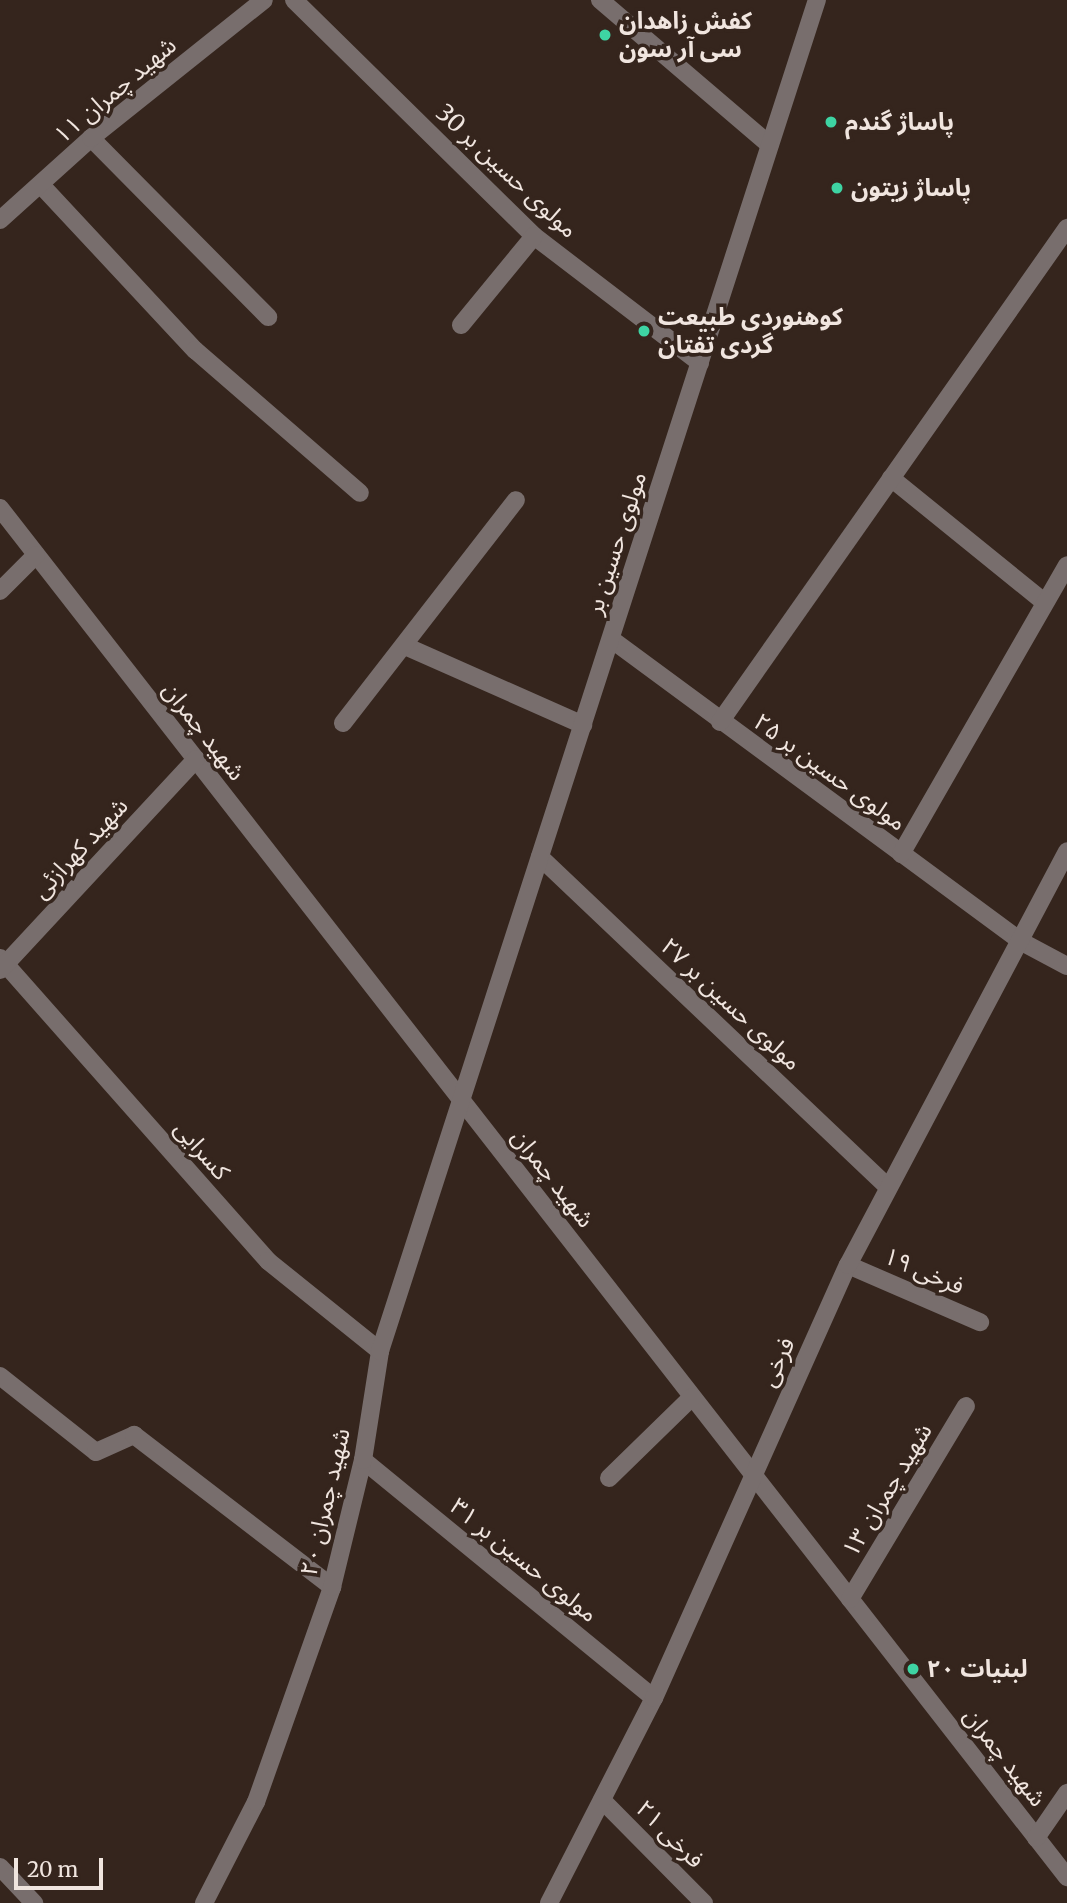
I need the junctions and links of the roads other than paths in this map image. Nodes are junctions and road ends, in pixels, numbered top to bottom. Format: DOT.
graph roads {
  1 [pos="264,0"];
  2 [pos="294,0"];
  3 [pos="600,0"];
  4 [pos="817,0"];
  5 [pos="91,138"];
  6 [pos="770,145"];
  7 [pos="41,185"];
  8 [pos="0,220"];
  9 [pos="1067,228"];
  10 [pos="534,236"];
  11 [pos="268,317"];
  12 [pos="461,326"];
  13 [pos="700,363"];
  14 [pos="891,478"];
  15 [pos="360,494"];
  16 [pos="516,500"];
  17 [pos="0,509"];
  18 [pos="36,555"];
  19 [pos="1067,565"];
  20 [pos="0,591"];
  21 [pos="1044,602"];
  22 [pos="611,639"];
  23 [pos="405,646"];
  24 [pos="720,722"];
  25 [pos="344,723"];
  26 [pos="583,726"];
  27 [pos="195,760"];
  28 [pos="1067,850"];
  29 [pos="901,854"];
  30 [pos="540,857"];
  31 [pos="1022,942"];
  32 [pos="2,964"];
  33 [pos="1067,966"];
  34 [pos="462,1101"];
  35 [pos="887,1186"];
  36 [pos="848,1265"];
  37 [pos="980,1322"];
  38 [pos="380,1351"];
  39 [pos="0,1376"];
  40 [pos="692,1397"];
  41 [pos="966,1406"];
  42 [pos="363,1460"];
  43 [pos="752,1474"];
  44 [pos="609,1478"];
  45 [pos="332,1587"];
  46 [pos="850,1599"];
  47 [pos="654,1698"];
  48 [pos="1067,1793"];
  49 [pos="602,1800"];
  50 [pos="1037,1838"];
  51 [pos="0,1867"];
  52 [pos="1067,1877"];
  53 [pos="34,1903"];
  54 [pos="204,1903"];
  55 [pos="549,1903"];
  56 [pos="704,1903"];
  1 -- 5 [label="street, شهید چمران ۱۱"];
  2 -- 10 [label="street, مولوی حسین بر 30"];
  3 -- 6 [label="street"];
  4 -- 6 [label="street, مولوی حسین بر"];
  5 -- 7 [label="street, شهید چمران ۱۱"];
  5 -- 11 [label="street"];
  6 -- 13 [label="street, مولوی حسین بر"];
  7 -- 8 [label="street, شهید چمران ۱۱"];
  7 -- 15 [label="street"];
  9 -- 14 [label="street"];
  10 -- 12 [label="street"];
  10 -- 13 [label="street, مولوی حسین بر 30"];
  13 -- 22 [label="street, مولوی حسین بر"];
  14 -- 21 [label="street"];
  14 -- 24 [label="street"];
  16 -- 23 [label="street"];
  17 -- 18 [label="street, شهید چمران"];
  18 -- 20 [label="street"];
  18 -- 27 [label="street, شهید چمران"];
  19 -- 21 [label="street"];
  21 -- 29 [label="street"];
  22 -- 24 [label="street, مولوی حسین بر ۲۵"];
  22 -- 26 [label="street, مولوی حسین بر"];
  23 -- 25 [label="street"];
  23 -- 26 [label="street"];
  24 -- 29 [label="street, مولوی حسین بر ۲۵"];
  26 -- 30 [label="street, مولوی حسین بر"];
  27 -- 32 [label="street, شهید کهرازئی"];
  27 -- 34 [label="street, شهید چمران"];
  28 -- 31 [label="street, فرخی"];
  29 -- 31 [label="street, مولوی حسین بر ۲۵"];
  30 -- 34 [label="street, مولوی حسین بر"];
  30 -- 35 [label="street, مولوی حسین بر ۲۷"];
  31 -- 33 [label="street, مولوی حسین بر ۲۵"];
  31 -- 35 [label="street, فرخی"];
  32 -- 38 [label="street, کسرایی"];
  34 -- 38 [label="street, شهید چمران ۲۰"];
  34 -- 40 [label="street, شهید چمران"];
  35 -- 36 [label="street, فرخی"];
  36 -- 37 [label="street, فرخی ۱۹"];
  36 -- 43 [label="street, فرخی"];
  38 -- 42 [label="street, شهید چمران ۲۰"];
  39 -- 45 [label="street"];
  40 -- 43 [label="street, شهید چمران"];
  40 -- 44 [label="street"];
  41 -- 46 [label="street, شهید چمران ۱۳"];
  42 -- 45 [label="street, شهید چمران ۲۰"];
  42 -- 47 [label="street, مولوی حسین بر ۳۱"];
  43 -- 46 [label="street, شهید چمران"];
  43 -- 47 [label="street, فرخی"];
  45 -- 54 [label="street, شهید چمران ۲۰"];
  46 -- 50 [label="street, شهید چمران"];
  47 -- 49 [label="street, فرخی"];
  48 -- 50 [label="street"];
  49 -- 55 [label="street, فرخی"];
  49 -- 56 [label="street, فرخی ۲۱"];
  50 -- 52 [label="street, شهید چمران"];
  51 -- 53 [label="street"];
}
